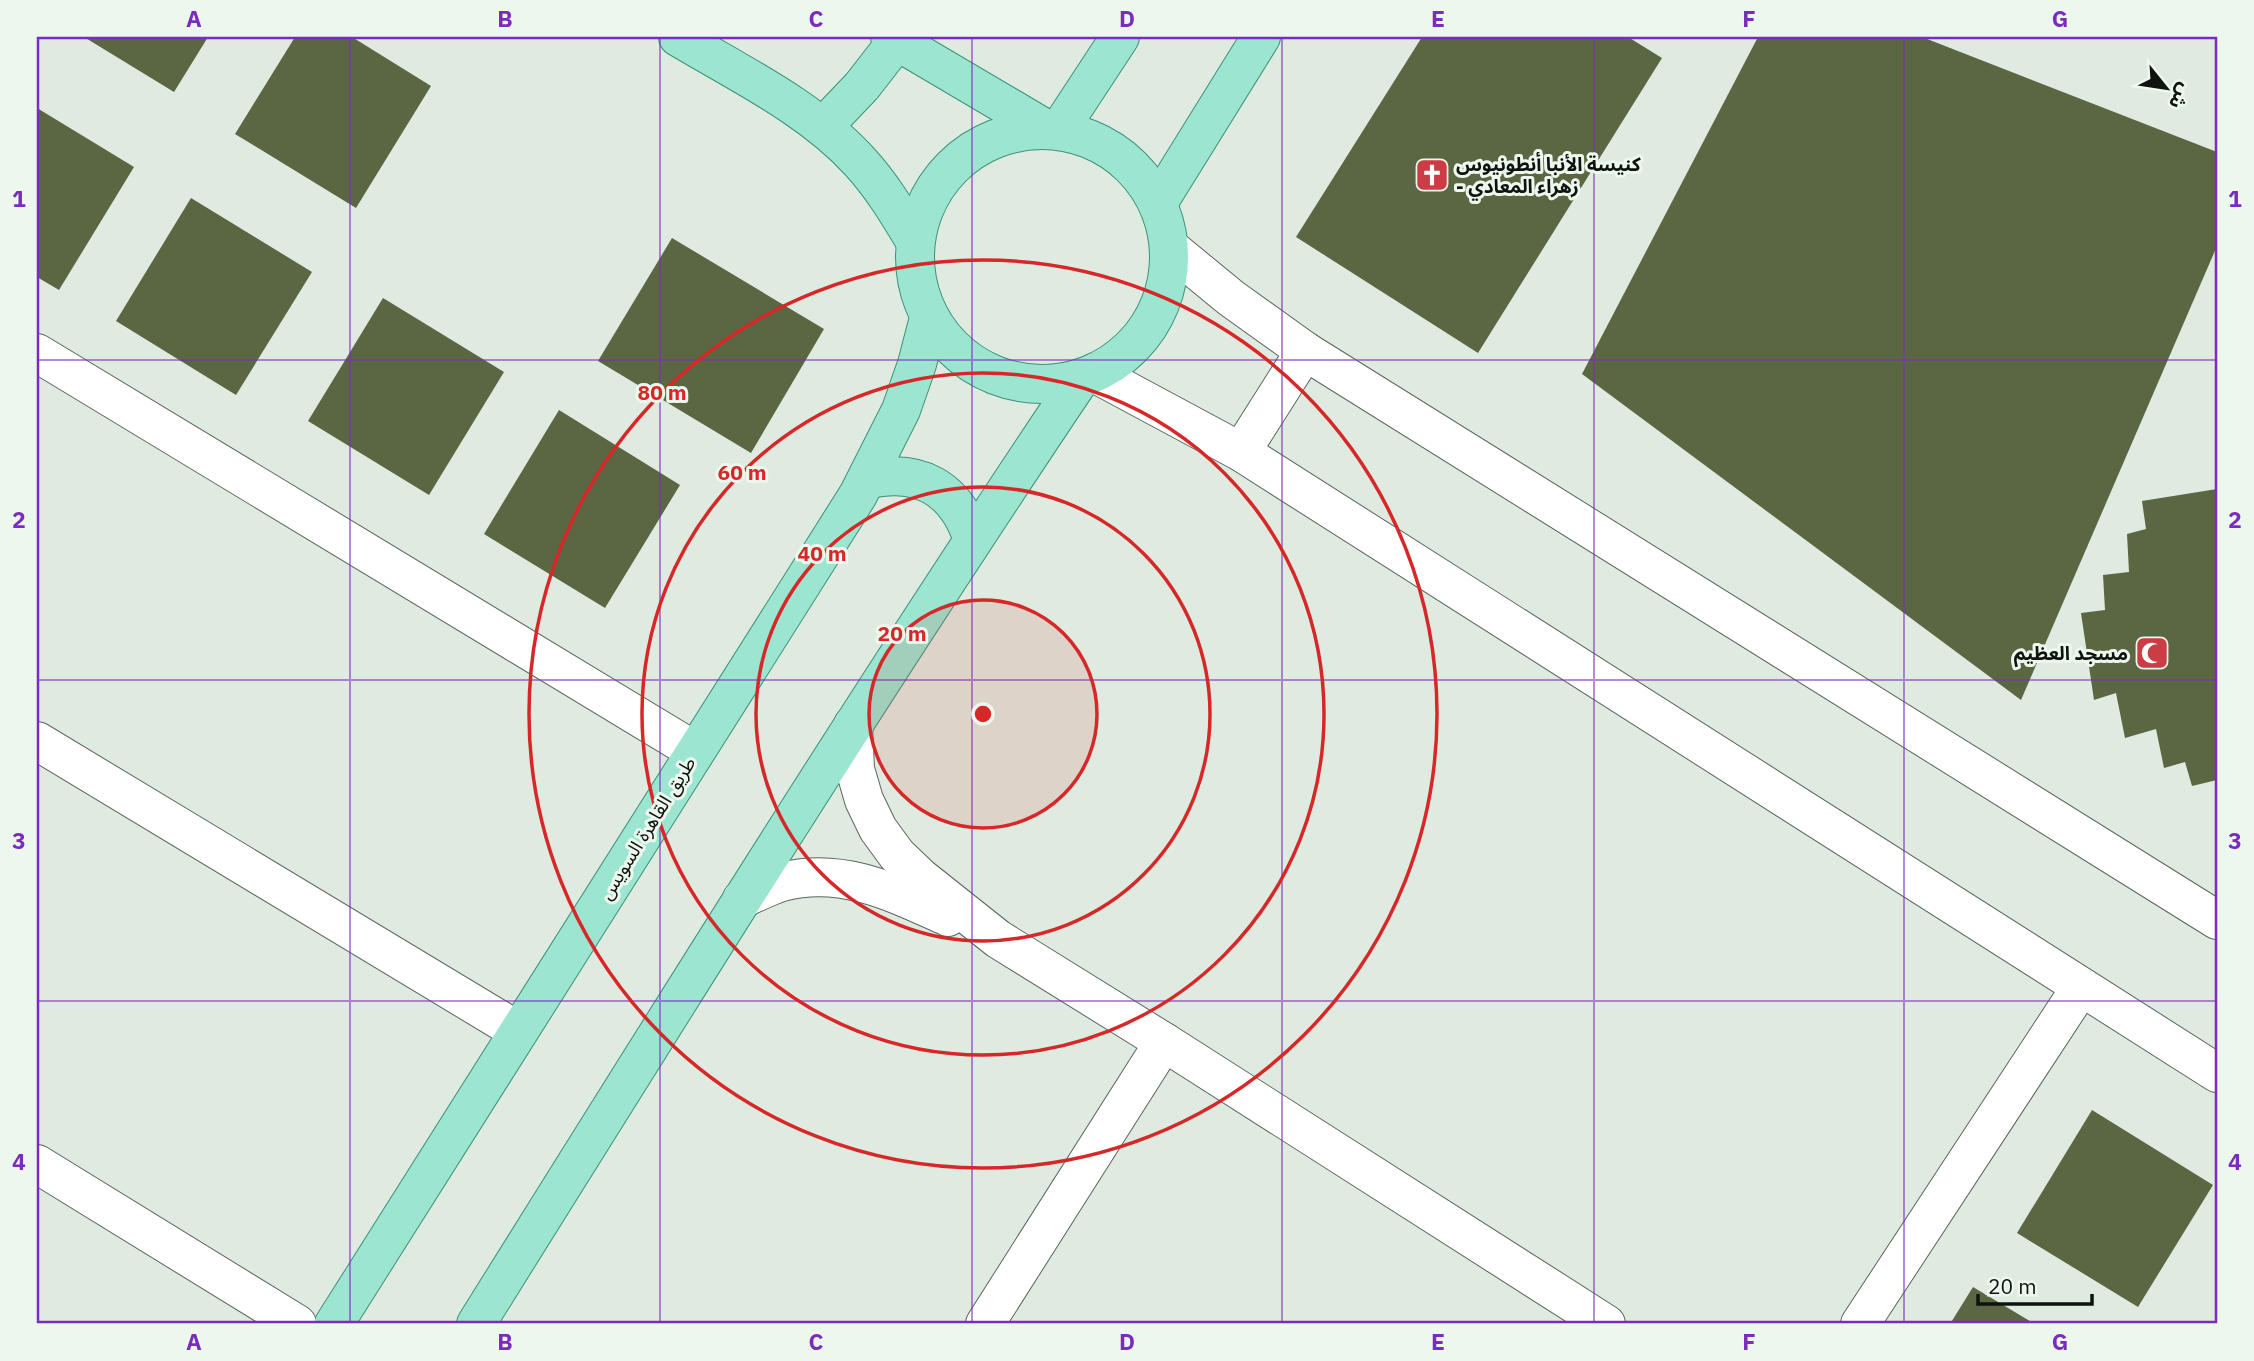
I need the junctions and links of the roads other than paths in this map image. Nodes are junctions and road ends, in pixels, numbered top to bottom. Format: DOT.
graph roads {
  1 [pos="678,37"];
  2 [pos="1120,37"];
  3 [pos="1261,37"];
  4 [pos="894,39"];
  5 [pos="823,127"];
  6 [pos="1053,129"];
  7 [pos="1158,203"];
  8 [pos="915,241"];
  9 [pos="1169,247"];
  10 [pos="929,318"];
  11 [pos="1305,351"];
  12 [pos="37,353"];
  13 [pos="1088,376"];
  14 [pos="1241,452"];
  15 [pos="866,480"];
  16 [pos="972,540"];
  17 [pos="853,724"];
  18 [pos="37,741"];
  19 [pos="695,751"];
  20 [pos="742,899"];
  21 [pos="2217,920"];
  22 [pos="998,939"];
  23 [pos="2081,987"];
  24 [pos="518,1031"];
  25 [pos="1164,1042"];
  26 [pos="2217,1073"];
  27 [pos="37,1164"];
  28 [pos="297,1324"];
  29 [pos="334,1324"];
  30 [pos="476,1324"];
  31 [pos="985,1324"];
  32 [pos="1606,1324"];
  33 [pos="1860,1324"];
  1 -- 5 [label="main road"];
  2 -- 6 [label="main road"];
  3 -- 7 [label="main road"];
  4 -- 5 [label="main road"];
  4 -- 6 [label="main road"];
  5 -- 8 [label="main road"];
  6 -- 7 [label="main road"];
  6 -- 8 [label="main road"];
  7 -- 9 [label="main road"];
  8 -- 10 [label="main road"];
  9 -- 11 [label="street"];
  9 -- 13 [label="main road"];
  10 -- 13 [label="main road"];
  10 -- 15 [label="main road, طريق القاهرة السويس"];
  11 -- 14 [label="street"];
  11 -- 21 [label="street"];
  12 -- 19 [label="street"];
  13 -- 14 [label="street"];
  13 -- 16 [label="main road"];
  14 -- 23 [label="street"];
  15 -- 16 [label="main road"];
  15 -- 19 [label="main road, طريق القاهرة السويس"];
  16 -- 17 [label="main road"];
  17 -- 20 [label="main road"];
  17 -- 22 [label="street"];
  18 -- 24 [label="street"];
  19 -- 24 [label="main road, طريق القاهرة السويس"];
  20 -- 22 [label="street"];
  20 -- 30 [label="main road"];
  22 -- 25 [label="street"];
  23 -- 26 [label="street"];
  23 -- 33 [label="street"];
  24 -- 29 [label="main road, طريق القاهرة السويس"];
  25 -- 31 [label="street"];
  25 -- 32 [label="street"];
  27 -- 28 [label="street"];
}
